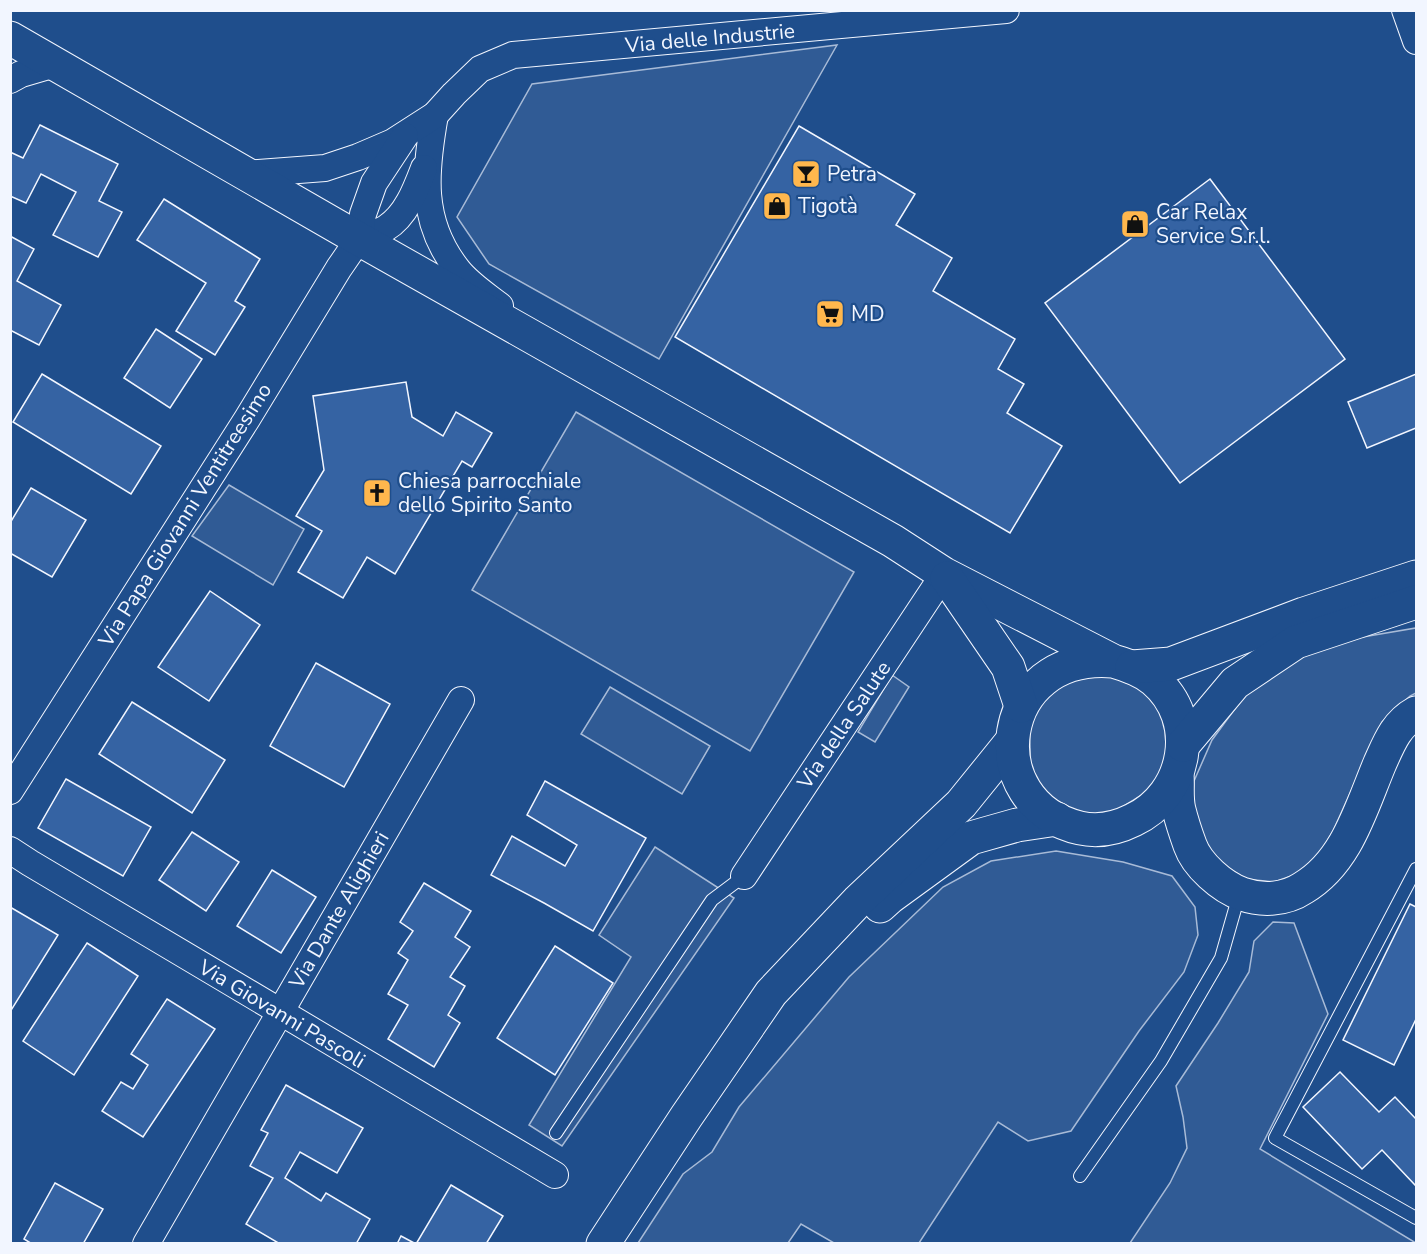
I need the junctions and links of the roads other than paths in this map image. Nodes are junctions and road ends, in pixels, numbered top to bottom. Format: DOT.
graph roads {
  1 [pos="1006,10"];
  2 [pos="1405,10"];
  3 [pos="10,38"];
  4 [pos="1416,41"];
  5 [pos="55,64"];
  6 [pos="10,80"];
  7 [pos="435,115"];
  8 [pos="407,133"];
  9 [pos="427,160"];
  10 [pos="246,174"];
  11 [pos="359,239"];
  12 [pos="560,354"];
  13 [pos="944,574"];
  14 [pos="1416,577"];
  15 [pos="1416,602"];
  16 [pos="1123,664"];
  17 [pos="461,700"];
  18 [pos="1022,706"];
  19 [pos="1416,713"];
  20 [pos="1012,741"];
  21 [pos="1180,760"];
  22 [pos="10,791"];
  23 [pos="1057,819"];
  24 [pos="10,850"];
  25 [pos="1416,869"];
  26 [pos="744,876"];
  27 [pos="1239,893"];
  28 [pos="279,1012"];
  29 [pos="686,1117"];
  30 [pos="556,1133"];
  31 [pos="555,1175"];
  32 [pos="1080,1176"];
  33 [pos="1416,1218"];
  34 [pos="146,1244"];
  35 [pos="603,1244"];
  1 -- 7 [label="street, Via delle Industrie"];
  2 -- 4 [label="street"];
  3 -- 5 [label="main road"];
  5 -- 6 [label="street"];
  5 -- 10 [label="main road"];
  7 -- 8 [label="street, Via delle Industrie"];
  7 -- 9 [label="street"];
  8 -- 10 [label="street, Via delle Industrie"];
  8 -- 11 [label="street, Via delle Industrie"];
  9 -- 11 [label="street"];
  9 -- 12 [label="street"];
  10 -- 11 [label="main road"];
  11 -- 12 [label="main road"];
  11 -- 22 [label="street, Via Papa Giovanni Ventitreesimo"];
  12 -- 13 [label="main road"];
  13 -- 16 [label="main road"];
  13 -- 18 [label="main road"];
  13 -- 26 [label="street, Via della Salute"];
  14 -- 16 [label="main road"];
  15 -- 21 [label="main road"];
  16 -- 18 [label="main road"];
  16 -- 21 [label="main road"];
  17 -- 28 [label="street, Via Dante Alighieri"];
  18 -- 20 [label="main road"];
  19 -- 27 [label="main road"];
  20 -- 23 [label="main road"];
  20 -- 29 [label="main road"];
  21 -- 23 [label="main road"];
  21 -- 27 [label="main road"];
  23 -- 29 [label="main road"];
  24 -- 28 [label="street, Via Giovanni Pascoli"];
  25 -- 33 [label="lane"];
  26 -- 30 [label="lane"];
  27 -- 32 [label="lane"];
  28 -- 31 [label="street, Via Giovanni Pascoli"];
  28 -- 34 [label="street, Via Dante Alighieri"];
  29 -- 35 [label="main road"];
}
